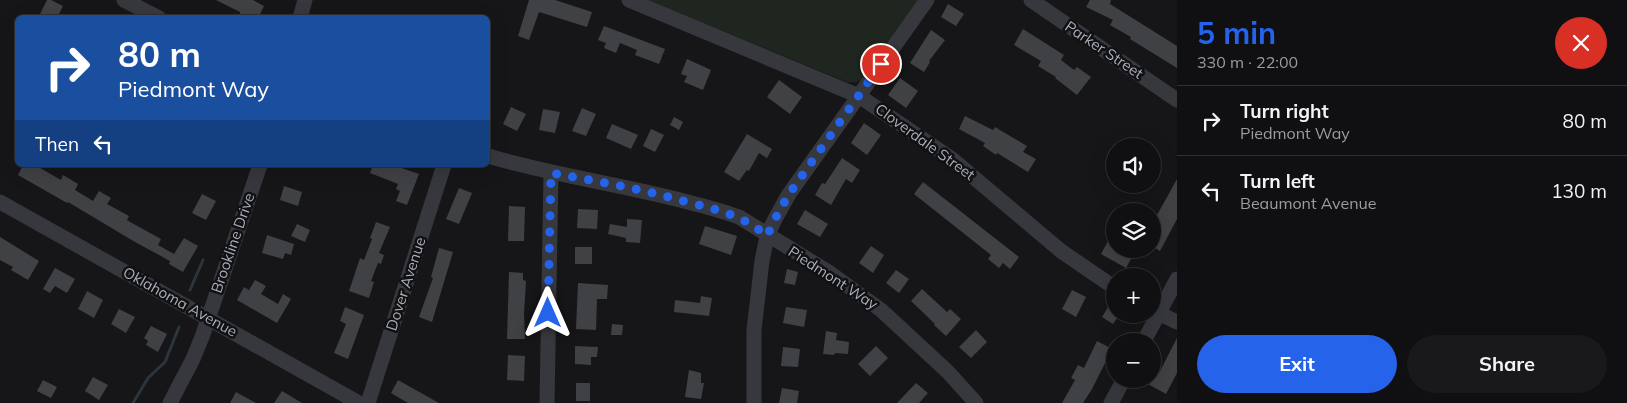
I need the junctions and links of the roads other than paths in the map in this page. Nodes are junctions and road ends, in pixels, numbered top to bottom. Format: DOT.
graph roads {
  1 [pos="124,0"];
  2 [pos="305,0"];
  3 [pos="630,0"];
  4 [pos="927,0"];
  5 [pos="1031,0"];
  6 [pos="153,15"];
  7 [pos="301,15"];
  8 [pos="858,96"];
  9 [pos="1177,100"];
  10 [pos="490,157"];
  11 [pos="259,167"];
  12 [pos="443,167"];
  13 [pos="551,173"];
  14 [pos="0,202"];
  15 [pos="767,236"];
  16 [pos="1177,280"];
  17 [pos="1106,282"];
  18 [pos="1161,304"];
  19 [pos="1161,314"];
  20 [pos="209,318"];
  21 [pos="1177,322"];
  22 [pos="1120,388"];
  23 [pos="170,403"];
  24 [pos="359,403"];
  25 [pos="368,403"];
  26 [pos="547,403"];
  27 [pos="754,403"];
  28 [pos="976,403"];
  29 [pos="1112,403"];
  1 -- 6 [label="street"];
  2 -- 7 [label="street"];
  3 -- 8 [label="street, Cloverdale Street"];
  4 -- 8 [label="street"];
  5 -- 9 [label="street, Parker Street"];
  8 -- 15 [label="street"];
  8 -- 17 [label="street, Cloverdale Street"];
  10 -- 13 [label="street, Piedmont Way"];
  11 -- 20 [label="street, Brookline Drive"];
  12 -- 25 [label="street, Dover Avenue"];
  13 -- 15 [label="street, Piedmont Way"];
  13 -- 26 [label="street"];
  14 -- 20 [label="street, Oklahoma Avenue"];
  15 -- 27 [label="street"];
  15 -- 28 [label="street, Piedmont Way"];
  16 -- 18 [label="street"];
  19 -- 21 [label="street"];
  20 -- 23 [label="street, Brookline Drive"];
  20 -- 24 [label="street, Oklahoma Avenue"];
  22 -- 29 [label="street"];
}
